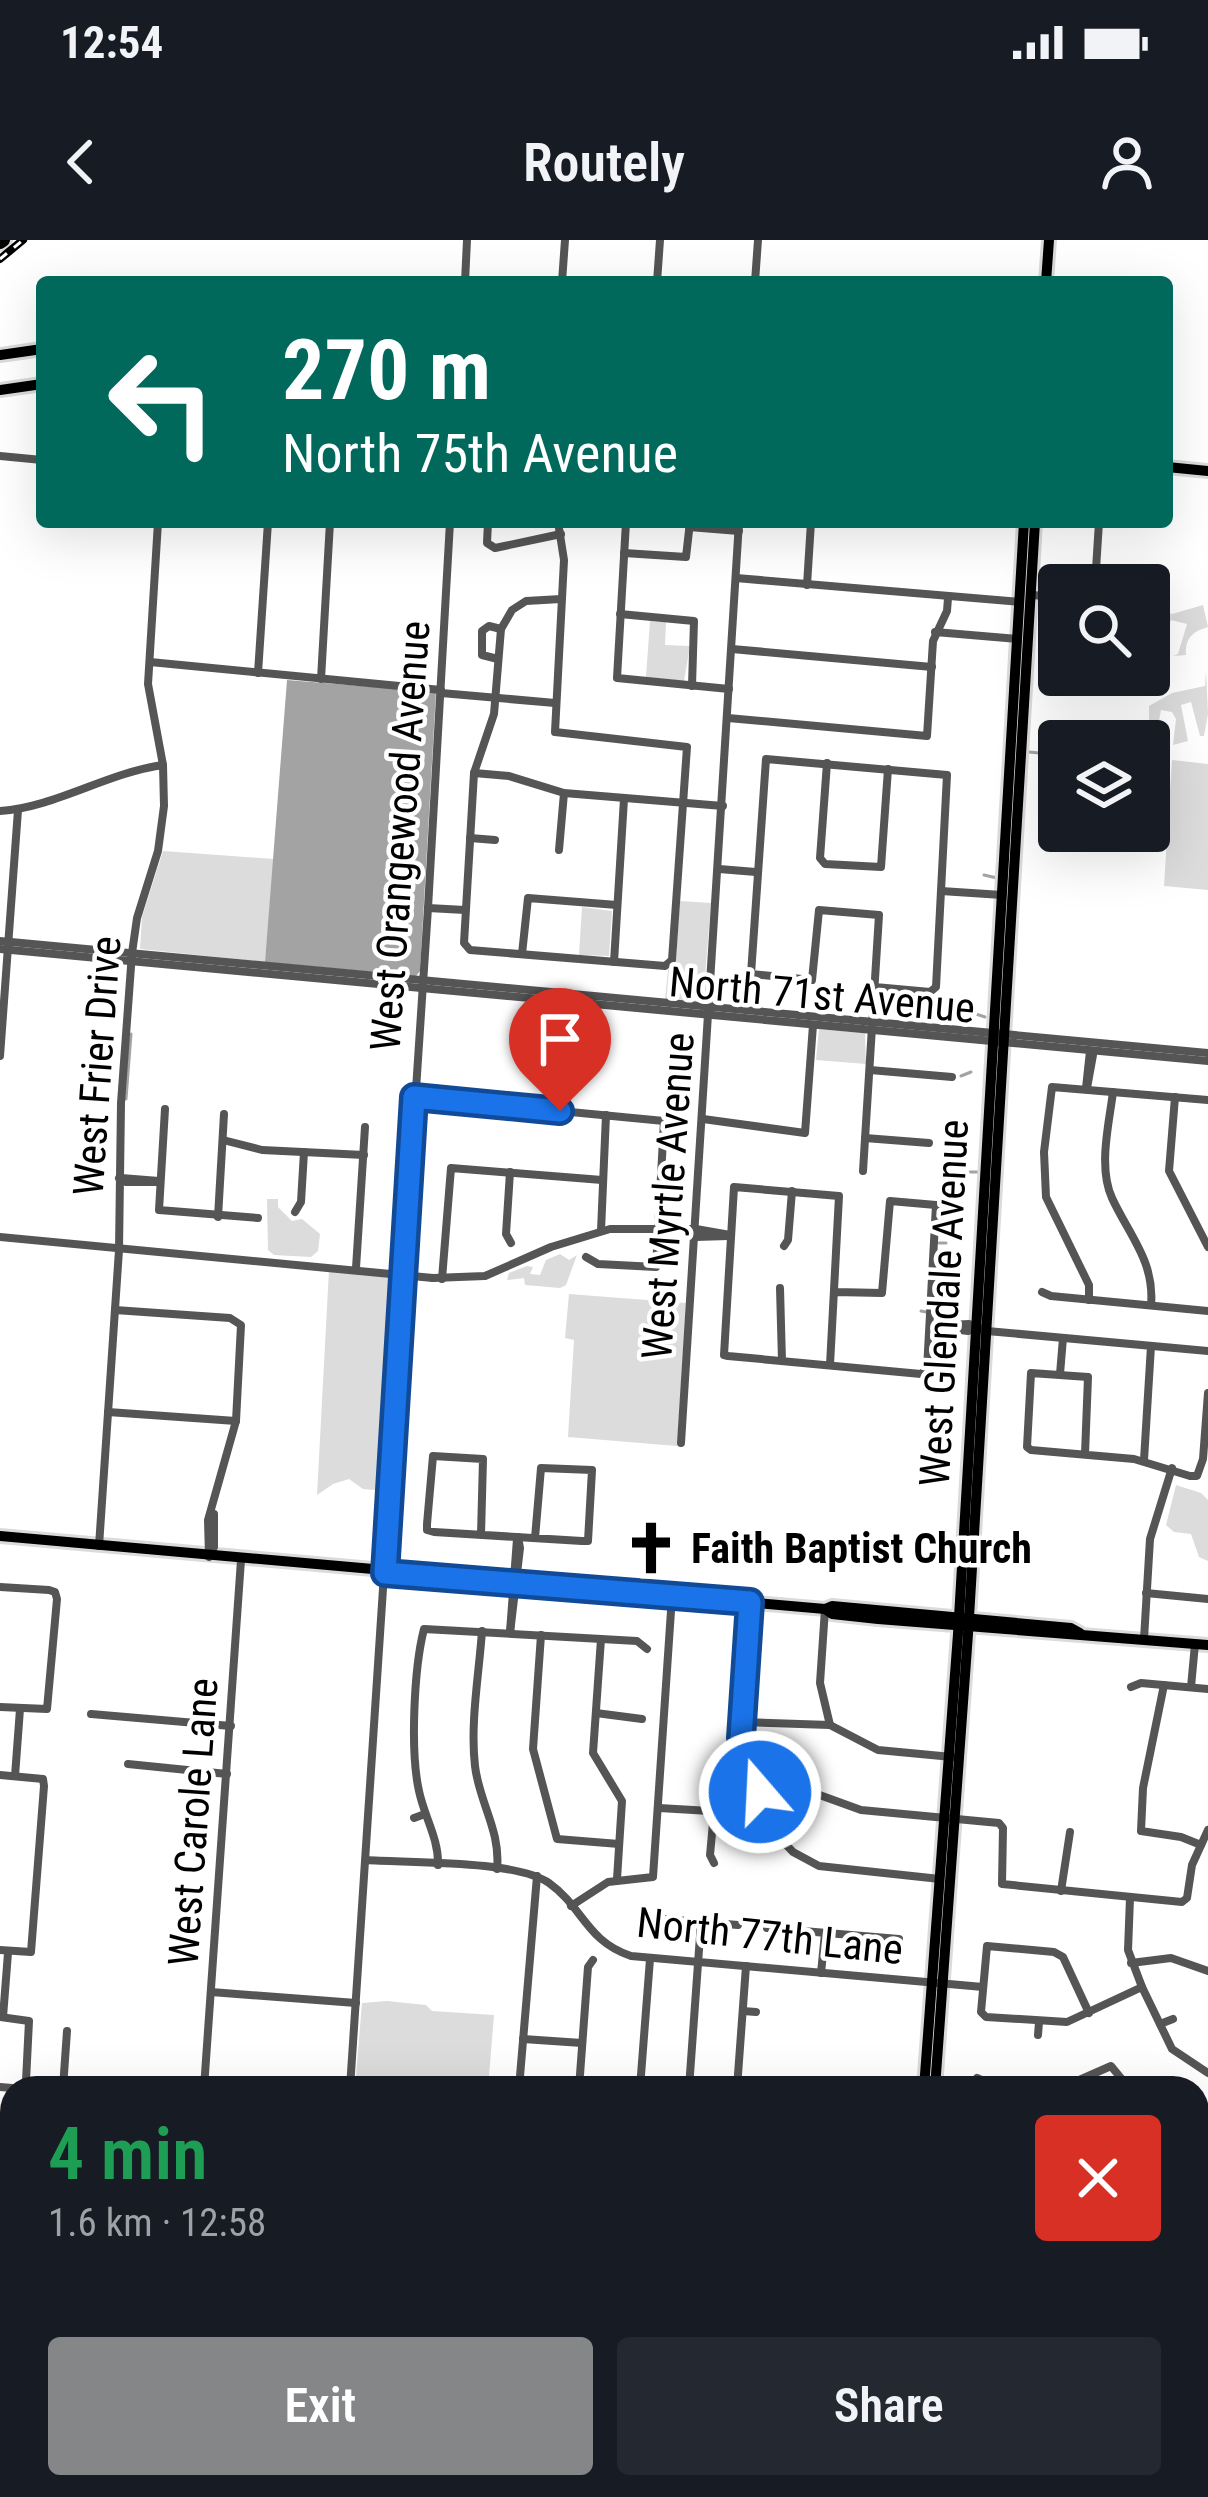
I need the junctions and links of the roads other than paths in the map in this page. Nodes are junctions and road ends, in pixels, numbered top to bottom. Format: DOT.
graph roads {
  1 [pos="467,240"];
  2 [pos="565,240"];
  3 [pos="660,240"];
  4 [pos="758,240"];
  5 [pos="1049,240"];
  6 [pos="465,276"];
  7 [pos="562,276"];
  8 [pos="657,276"];
  9 [pos="755,276"];
  10 [pos="1046,276"];
  11 [pos="36,350"];
  12 [pos="0,355"];
  13 [pos="36,382"];
  14 [pos="0,386"];
  15 [pos="0,456"];
  16 [pos="36,459"];
  17 [pos="1173,468"];
  18 [pos="1208,471"];
  19 [pos="158,528"];
  20 [pos="268,528"];
  21 [pos="330,528"];
  22 [pos="450,528"];
  23 [pos="488,528"];
  24 [pos="560,528"];
  25 [pos="626,528"];
  26 [pos="690,528"];
  27 [pos="739,528"];
  28 [pos="811,528"];
  29 [pos="1024,528"];
  30 [pos="1034,528"];
  31 [pos="1099,528"];
  32 [pos="561,534"];
  33 [pos="624,553"];
  34 [pos="1096,564"];
  35 [pos="736,578"];
  36 [pos="807,585"];
  37 [pos="948,598"];
  38 [pos="1025,598"];
  39 [pos="1038,598"];
  40 [pos="561,599"];
  41 [pos="620,614"];
  42 [pos="501,629"];
  43 [pos="935,632"];
  44 [pos="1023,639"];
  45 [pos="732,649"];
  46 [pos="498,658"];
  47 [pos="149,662"];
  48 [pos="932,667"];
  49 [pos="258,673"];
  50 [pos="321,679"];
  51 [pos="692,686"];
  52 [pos="729,688"];
  53 [pos="441,691"];
  54 [pos="496,698"];
  55 [pos="555,703"];
  56 [pos="728,718"];
  57 [pos="827,763"];
  58 [pos="163,765"];
  59 [pos="888,769"];
  60 [pos="474,773"];
  61 [pos="564,793"];
  62 [pos="624,799"];
  63 [pos="685,803"];
  64 [pos="723,806"];
  65 [pos="18,810"];
  66 [pos="0,811"];
  67 [pos="1012,812"];
  68 [pos="470,838"];
  69 [pos="495,840"];
  70 [pos="559,850"];
  71 [pos="718,869"];
  72 [pos="756,872"];
  73 [pos="941,891"];
  74 [pos="1002,895"];
  75 [pos="617,904"];
  76 [pos="428,908"];
  77 [pos="466,910"];
  78 [pos="4,945"];
  79 [pos="522,954"];
  80 [pos="131,957"];
  81 [pos="614,962"];
  82 [pos="423,984"];
  83 [pos="875,987"];
  84 [pos="710,1011"];
  85 [pos="813,1025"];
  86 [pos="872,1027"];
  87 [pos="998,1038"];
  88 [pos="1090,1047"];
  89 [pos="0,1056"];
  90 [pos="1208,1057"];
  91 [pos="870,1070"];
  92 [pos="952,1077"];
  93 [pos="1086,1089"];
  94 [pos="1112,1092"];
  95 [pos="414,1097"];
  96 [pos="1175,1097"];
  97 [pos="1208,1100"];
  98 [pos="165,1109"];
  99 [pos="224,1114"];
  100 [pos="606,1115"];
  101 [pos="703,1119"];
  102 [pos="365,1127"];
  103 [pos="865,1138"];
  104 [pos="223,1140"];
  105 [pos="929,1143"];
  106 [pos="304,1152"];
  107 [pos="364,1155"];
  108 [pos="863,1171"];
  109 [pos="510,1172"];
  110 [pos="119,1178"];
  111 [pos="602,1180"];
  112 [pos="160,1182"];
  113 [pos="792,1190"];
  114 [pos="295,1211"];
  115 [pos="218,1217"];
  116 [pos="258,1217"];
  117 [pos="659,1229"];
  118 [pos="602,1231"];
  119 [pos="696,1233"];
  120 [pos="730,1235"];
  121 [pos="0,1237"];
  122 [pos="512,1243"];
  123 [pos="784,1246"];
  124 [pos="1208,1247"];
  125 [pos="119,1250"];
  126 [pos="586,1258"];
  127 [pos="356,1269"];
  128 [pos="403,1274"];
  129 [pos="438,1279"];
  130 [pos="780,1288"];
  131 [pos="835,1292"];
  132 [pos="1042,1292"];
  133 [pos="1089,1300"];
  134 [pos="1151,1306"];
  135 [pos="115,1310"];
  136 [pos="1208,1311"];
  137 [pos="930,1326"];
  138 [pos="981,1330"];
  139 [pos="1063,1338"];
  140 [pos="1151,1346"];
  141 [pos="1208,1346"];
  142 [pos="782,1361"];
  143 [pos="830,1365"];
  144 [pos="1060,1373"];
  145 [pos="1208,1394"];
  146 [pos="108,1412"];
  147 [pos="236,1420"];
  148 [pos="681,1443"];
  149 [pos="1084,1454"];
  150 [pos="1144,1460"];
  151 [pos="1172,1468"];
  152 [pos="481,1535"];
  153 [pos="0,1536"];
  154 [pos="518,1538"];
  155 [pos="535,1538"];
  156 [pos="99,1547"];
  157 [pos="209,1557"];
  158 [pos="242,1560"];
  159 [pos="385,1573"];
  160 [pos="514,1584"];
  161 [pos="0,1587"];
  162 [pos="1146,1594"];
  163 [pos="672,1595"];
  164 [pos="1208,1599"];
  165 [pos="750,1602"];
  166 [pos="825,1610"];
  167 [pos="964,1622"];
  168 [pos="482,1631"];
  169 [pos="511,1633"];
  170 [pos="541,1635"];
  171 [pos="601,1639"];
  172 [pos="1144,1639"];
  173 [pos="1202,1644"];
  174 [pos="647,1648"];
  175 [pos="1164,1685"];
  176 [pos="1131,1687"];
  177 [pos="1191,1687"];
  178 [pos="1208,1689"];
  179 [pos="0,1707"];
  180 [pos="20,1708"];
  181 [pos="596,1713"];
  182 [pos="91,1714"];
  183 [pos="642,1719"];
  184 [pos="742,1722"];
  185 [pos="830,1725"];
  186 [pos="230,1726"];
  187 [pos="954,1758"];
  188 [pos="128,1764"];
  189 [pos="227,1774"];
  190 [pos="0,1775"];
  191 [pos="15,1776"];
  192 [pos="763,1802"];
  193 [pos="659,1808"];
  194 [pos="714,1812"];
  195 [pos="425,1814"];
  196 [pos="414,1818"];
  197 [pos="950,1819"];
  198 [pos="1208,1830"];
  199 [pos="1070,1832"];
  200 [pos="619,1844"];
  201 [pos="1201,1845"];
  202 [pos="366,1860"];
  203 [pos="714,1863"];
  204 [pos="438,1865"];
  205 [pos="497,1869"];
  206 [pos="537,1876"];
  207 [pos="940,1879"];
  208 [pos="617,1880"];
  209 [pos="1061,1891"];
  210 [pos="1130,1898"];
  211 [pos="571,1906"];
  212 [pos="663,1919"];
  213 [pos="701,1922"];
  214 [pos="738,1925"];
  215 [pos="767,1928"];
  216 [pos="825,1933"];
  217 [pos="899,1939"];
  218 [pos="4,1952"];
  219 [pos="650,1958"];
  220 [pos="593,1960"];
  221 [pos="698,1962"];
  222 [pos="1131,1963"];
  223 [pos="746,1966"];
  224 [pos="1208,1971"];
  225 [pos="821,1973"];
  226 [pos="937,1984"];
  227 [pos="982,1987"];
  228 [pos="1142,1987"];
  229 [pos="211,1991"];
  230 [pos="356,2003"];
  231 [pos="742,2011"];
  232 [pos="756,2012"];
  233 [pos="1089,2013"];
  234 [pos="1,2017"];
  235 [pos="1173,2019"];
  236 [pos="1039,2022"];
  237 [pos="1160,2024"];
  238 [pos="68,2031"];
  239 [pos="1038,2035"];
  240 [pos="523,2039"];
  241 [pos="582,2043"];
  242 [pos="1208,2073"];
  243 [pos="20,2076"];
  244 [pos="64,2076"];
  245 [pos="205,2076"];
  246 [pos="351,2076"];
  247 [pos="520,2076"];
  248 [pos="580,2076"];
  249 [pos="641,2076"];
  250 [pos="690,2076"];
  251 [pos="737,2076"];
  252 [pos="926,2076"];
  253 [pos="935,2076"];
  254 [pos="1088,2076"];
  255 [pos="1119,2076"];
  1 -- 6 [label="street"];
  2 -- 7 [label="street"];
  3 -- 8 [label="street"];
  4 -- 9 [label="street"];
  5 -- 10 [label="main road"];
  11 -- 12 [label="main road"];
  13 -- 14 [label="main road"];
  15 -- 16 [label="street"];
  17 -- 18 [label="main road"];
  19 -- 47 [label="street, West Frier Drive"];
  20 -- 49 [label="street"];
  21 -- 50 [label="street"];
  22 -- 53 [label="street, West Orangewood Avenue"];
  23 -- 32 [label="street"];
  24 -- 32 [label="street"];
  25 -- 33 [label="street"];
  26 -- 33 [label="street"];
  27 -- 35 [label="street, West Myrtle Avenue"];
  28 -- 36 [label="street"];
  29 -- 38 [label="main road"];
  30 -- 38 [label="main road, West Glendale Avenue"];
  31 -- 34 [label="street"];
  32 -- 40 [label="street"];
  33 -- 41 [label="street"];
  35 -- 36 [label="street"];
  35 -- 45 [label="street, West Myrtle Avenue"];
  36 -- 37 [label="street"];
  37 -- 38 [label="street"];
  37 -- 43 [label="street"];
  38 -- 39 [label="street"];
  38 -- 44 [label="main road, West Glendale Avenue"];
  40 -- 42 [label="street"];
  40 -- 55 [label="street"];
  41 -- 51 [label="street"];
  41 -- 51 [label="street"];
  42 -- 46 [label="street"];
  42 -- 46 [label="street"];
  43 -- 44 [label="street"];
  43 -- 48 [label="street"];
  44 -- 67 [label="main road, West Glendale Avenue"];
  45 -- 48 [label="street"];
  45 -- 52 [label="street, West Myrtle Avenue"];
  46 -- 54 [label="street"];
  47 -- 49 [label="street"];
  47 -- 58 [label="street, West Frier Drive"];
  48 -- 56 [label="street"];
  49 -- 50 [label="street"];
  50 -- 53 [label="street"];
  51 -- 52 [label="street"];
  52 -- 56 [label="street, West Myrtle Avenue"];
  53 -- 54 [label="street"];
  53 -- 76 [label="street, West Orangewood Avenue"];
  54 -- 55 [label="street"];
  54 -- 60 [label="street"];
  55 -- 63 [label="street"];
  56 -- 64 [label="street, West Myrtle Avenue"];
  57 -- 59 [label="street"];
  57 -- 59 [label="street"];
  57 -- 72 [label="street"];
  58 -- 65 [label="street"];
  58 -- 80 [label="street, West Frier Drive"];
  59 -- 73 [label="street"];
  60 -- 61 [label="street"];
  60 -- 68 [label="street"];
  61 -- 62 [label="street"];
  61 -- 70 [label="street"];
  62 -- 63 [label="street"];
  62 -- 75 [label="street"];
  63 -- 64 [label="street"];
  63 -- 81 [label="street"];
  64 -- 71 [label="street, West Myrtle Avenue"];
  65 -- 66 [label="street"];
  65 -- 78 [label="street"];
  67 -- 74 [label="main road, West Glendale Avenue"];
  67 -- 87 [label="main road, West Glendale Avenue"];
  68 -- 69 [label="street"];
  68 -- 77 [label="street"];
  71 -- 72 [label="street"];
  71 -- 84 [label="street, West Myrtle Avenue"];
  72 -- 83 [label="street"];
  73 -- 74 [label="street"];
  73 -- 83 [label="street"];
  74 -- 87 [label="main road, West Glendale Avenue"];
  75 -- 79 [label="street"];
  75 -- 81 [label="street"];
  76 -- 77 [label="street"];
  76 -- 82 [label="street, West Orangewood Avenue"];
  77 -- 79 [label="street"];
  78 -- 80 [label="street, North 71st Avenue"];
  78 -- 89 [label="street"];
  79 -- 81 [label="street"];
  80 -- 82 [label="street, North 71st Avenue"];
  80 -- 110 [label="street, West Frier Drive"];
  82 -- 84 [label="street, North 71st Avenue"];
  82 -- 95 [label="street, West Orangewood Avenue"];
  83 -- 86 [label="street"];
  84 -- 85 [label="street, North 71st Avenue"];
  84 -- 86 [label="street, North 71st Avenue"];
  84 -- 101 [label="street, West Myrtle Avenue"];
  85 -- 86 [label="street, North 71st Avenue"];
  85 -- 101 [label="street"];
  86 -- 87 [label="street, North 71st Avenue"];
  86 -- 91 [label="street"];
  87 -- 88 [label="street, North 71st Avenue"];
  87 -- 138 [label="main road, West Glendale Avenue"];
  88 -- 90 [label="street, North 71st Avenue"];
  88 -- 93 [label="street"];
  91 -- 92 [label="street"];
  91 -- 103 [label="street"];
  93 -- 94 [label="street"];
  93 -- 133 [label="street"];
  94 -- 96 [label="street"];
  94 -- 134 [label="street"];
  95 -- 100 [label="street"];
  95 -- 128 [label="street, West Orangewood Avenue"];
  96 -- 97 [label="street"];
  96 -- 124 [label="street"];
  98 -- 112 [label="street"];
  99 -- 104 [label="street"];
  100 -- 111 [label="street"];
  100 -- 117 [label="street"];
  101 -- 119 [label="street, West Myrtle Avenue"];
  102 -- 107 [label="street"];
  103 -- 105 [label="street"];
  103 -- 108 [label="street"];
  104 -- 106 [label="street"];
  104 -- 115 [label="street"];
  106 -- 107 [label="street"];
  106 -- 114 [label="street"];
  107 -- 127 [label="street"];
  109 -- 111 [label="street"];
  109 -- 122 [label="street"];
  109 -- 129 [label="street"];
  110 -- 112 [label="street"];
  110 -- 125 [label="street, West Frier Drive"];
  111 -- 118 [label="street"];
  112 -- 115 [label="street"];
  113 -- 120 [label="street"];
  113 -- 123 [label="street"];
  113 -- 131 [label="street"];
  115 -- 116 [label="street"];
  117 -- 118 [label="street"];
  117 -- 119 [label="street"];
  117 -- 126 [label="street"];
  118 -- 129 [label="street"];
  119 -- 120 [label="street"];
  119 -- 148 [label="street, West Myrtle Avenue"];
  120 -- 142 [label="street"];
  121 -- 125 [label="street"];
  125 -- 127 [label="street"];
  125 -- 135 [label="street, West Frier Drive"];
  127 -- 128 [label="street"];
  128 -- 129 [label="street"];
  128 -- 159 [label="street, West Orangewood Avenue"];
  130 -- 142 [label="street"];
  131 -- 137 [label="street"];
  131 -- 143 [label="street"];
  132 -- 133 [label="street"];
  133 -- 134 [label="street"];
  134 -- 136 [label="street"];
  135 -- 146 [label="street, West Frier Drive"];
  135 -- 147 [label="street"];
  137 -- 138 [label="street"];
  137 -- 143 [label="street"];
  138 -- 139 [label="street"];
  138 -- 167 [label="main road, West Glendale Avenue"];
  139 -- 140 [label="street"];
  139 -- 144 [label="street"];
  140 -- 141 [label="street"];
  140 -- 150 [label="street"];
  142 -- 143 [label="street"];
  144 -- 149 [label="street"];
  144 -- 149 [label="street"];
  145 -- 151 [label="street"];
  146 -- 147 [label="street"];
  146 -- 156 [label="street, West Frier Drive"];
  147 -- 157 [label="street"];
  149 -- 150 [label="street"];
  150 -- 151 [label="street"];
  151 -- 162 [label="street"];
  152 -- 152 [label="street"];
  152 -- 154 [label="street"];
  153 -- 156 [label="main road"];
  154 -- 155 [label="street"];
  154 -- 160 [label="street"];
  155 -- 155 [label="street"];
  156 -- 157 [label="main road"];
  157 -- 158 [label="main road"];
  158 -- 159 [label="main road"];
  158 -- 186 [label="street, West Carole Lane"];
  159 -- 160 [label="main road"];
  159 -- 202 [label="street, West Orangewood Avenue"];
  160 -- 163 [label="main road"];
  160 -- 169 [label="street"];
  161 -- 180 [label="street"];
  162 -- 164 [label="street"];
  162 -- 172 [label="street"];
  163 -- 165 [label="main road"];
  163 -- 193 [label="street"];
  165 -- 166 [label="main road"];
  165 -- 184 [label="street"];
  166 -- 167 [label="main road"];
  166 -- 185 [label="street"];
  167 -- 172 [label="main road"];
  167 -- 187 [label="main road, West Glendale Avenue"];
  168 -- 169 [label="street"];
  168 -- 195 [label="street"];
  168 -- 205 [label="street"];
  169 -- 170 [label="street"];
  170 -- 171 [label="street"];
  170 -- 200 [label="street"];
  171 -- 174 [label="street"];
  171 -- 181 [label="street"];
  172 -- 173 [label="main road"];
  173 -- 177 [label="street"];
  175 -- 176 [label="street"];
  175 -- 177 [label="street"];
  175 -- 201 [label="street"];
  177 -- 178 [label="street"];
  179 -- 180 [label="street"];
  180 -- 191 [label="street"];
  181 -- 183 [label="street"];
  181 -- 200 [label="street"];
  182 -- 186 [label="street"];
  184 -- 185 [label="street"];
  184 -- 192 [label="street"];
  185 -- 187 [label="street"];
  186 -- 189 [label="street, West Carole Lane"];
  187 -- 197 [label="main road, West Glendale Avenue"];
  188 -- 189 [label="street"];
  189 -- 229 [label="street, West Carole Lane"];
  190 -- 191 [label="street"];
  191 -- 218 [label="street"];
  192 -- 194 [label="street"];
  192 -- 197 [label="street"];
  192 -- 207 [label="street"];
  193 -- 194 [label="street"];
  193 -- 208 [label="street"];
  194 -- 203 [label="street"];
  195 -- 196 [label="street"];
  195 -- 204 [label="street"];
  197 -- 207 [label="main road, West Glendale Avenue"];
  197 -- 209 [label="street"];
  197 -- 226 [label="main road, West Glendale Avenue"];
  198 -- 201 [label="street"];
  199 -- 209 [label="street"];
  200 -- 208 [label="street"];
  201 -- 210 [label="street"];
  202 -- 204 [label="street"];
  202 -- 230 [label="street, West Orangewood Avenue"];
  204 -- 205 [label="street"];
  205 -- 206 [label="street"];
  206 -- 211 [label="street, North 77th Lane"];
  206 -- 240 [label="street"];
  207 -- 226 [label="main road, West Glendale Avenue"];
  208 -- 211 [label="street"];
  209 -- 210 [label="street"];
  210 -- 222 [label="street"];
  211 -- 219 [label="street, North 77th Lane"];
  212 -- 213 [label="street"];
  213 -- 214 [label="street"];
  213 -- 221 [label="street"];
  215 -- 216 [label="street"];
  216 -- 217 [label="street"];
  216 -- 225 [label="street"];
  218 -- 234 [label="street"];
  219 -- 221 [label="street, North 77th Lane"];
  219 -- 249 [label="street"];
  220 -- 241 [label="street"];
  221 -- 223 [label="street, North 77th Lane"];
  221 -- 250 [label="street"];
  222 -- 224 [label="street"];
  222 -- 228 [label="street"];
  223 -- 225 [label="street, North 77th Lane"];
  223 -- 231 [label="street"];
  225 -- 226 [label="street, North 77th Lane"];
  226 -- 227 [label="street, North 77th Lane"];
  226 -- 252 [label="main road, West Glendale Avenue"];
  226 -- 253 [label="main road, West Glendale Avenue"];
  227 -- 233 [label="street"];
  227 -- 236 [label="street"];
  228 -- 233 [label="street"];
  228 -- 237 [label="street"];
  229 -- 230 [label="street"];
  229 -- 245 [label="street, West Carole Lane"];
  230 -- 246 [label="street, West Orangewood Avenue"];
  231 -- 232 [label="street"];
  231 -- 251 [label="street"];
  233 -- 236 [label="street"];
  234 -- 243 [label="street"];
  235 -- 237 [label="street"];
  236 -- 239 [label="street"];
  237 -- 242 [label="street"];
  238 -- 244 [label="street"];
  240 -- 241 [label="street"];
  240 -- 247 [label="street"];
  241 -- 248 [label="street"];
  254 -- 255 [label="street"];
}
